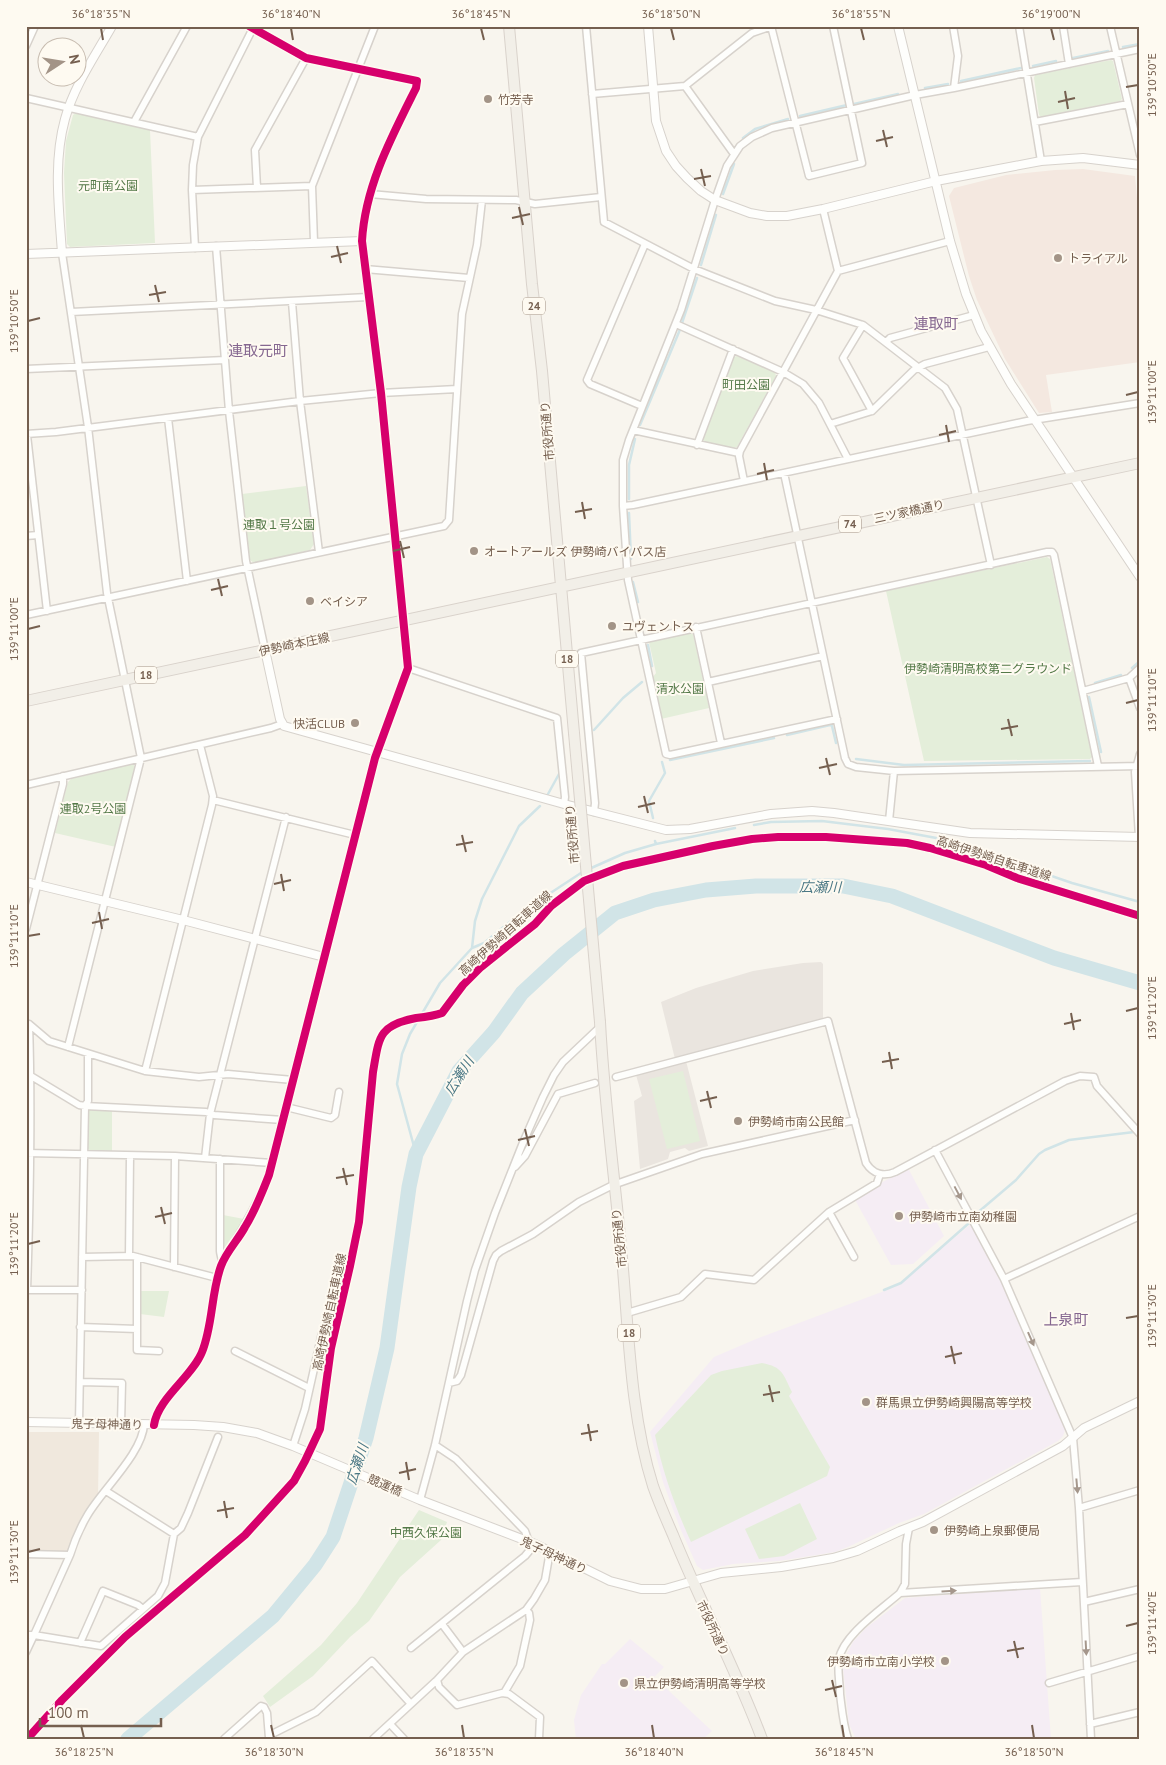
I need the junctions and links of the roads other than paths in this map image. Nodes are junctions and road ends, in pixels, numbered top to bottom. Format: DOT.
graph roads {
  1 [pos="35,26"];
  2 [pos="112,26"];
  3 [pos="187,26"];
  4 [pos="375,26"];
  5 [pos="509,26"];
  6 [pos="586,26"];
  7 [pos="648,26"];
  8 [pos="771,26"];
  9 [pos="832,26"];
  10 [pos="898,26"];
  11 [pos="953,26"];
  12 [pos="1019,26"];
  13 [pos="1063,26"];
  14 [pos="1110,26"];
  15 [pos="252,27"];
  16 [pos="26,46"];
  17 [pos="1140,50"];
  18 [pos="1116,54"];
  19 [pos="306,58"];
  20 [pos="1069,64"];
  21 [pos="359,70"];
  22 [pos="1028,73"];
  23 [pos="685,86"];
  24 [pos="653,88"];
  25 [pos="954,88"];
  26 [pos="592,94"];
  27 [pos="915,95"];
  28 [pos="26,98"];
  29 [pos="1128,104"];
  30 [pos="68,108"];
  31 [pos="851,110"];
  32 [pos="1136,121"];
  33 [pos="134,122"];
  34 [pos="1035,122"];
  35 [pos="796,123"];
  36 [pos="198,137"];
  37 [pos="734,154"];
  38 [pos="1140,155"];
  39 [pos="1041,161"];
  40 [pos="1140,165"];
  41 [pos="936,181"];
  42 [pos="312,186"];
  43 [pos="257,188"];
  44 [pos="192,190"];
  45 [pos="370,194"];
  46 [pos="601,198"];
  47 [pos="482,200"];
  48 [pos="714,200"];
  49 [pos="525,202"];
  50 [pos="823,209"];
  51 [pos="362,240"];
  52 [pos="950,241"];
  53 [pos="314,242"];
  54 [pos="645,244"];
  55 [pos="216,246"];
  56 [pos="195,248"];
  57 [pos="62,253"];
  58 [pos="26,254"];
  59 [pos="694,268"];
  60 [pos="365,269"];
  61 [pos="838,271"];
  62 [pos="468,278"];
  63 [pos="368,297"];
  64 [pos="292,302"];
  65 [pos="220,305"];
  66 [pos="816,310"];
  67 [pos="70,312"];
  68 [pos="974,315"];
  69 [pos="676,324"];
  70 [pos="864,325"];
  71 [pos="886,342"];
  72 [pos="989,347"];
  73 [pos="733,349"];
  74 [pos="224,360"];
  75 [pos="79,367"];
  76 [pos="918,367"];
  77 [pos="26,369"];
  78 [pos="783,372"];
  79 [pos="457,389"];
  80 [pos="380,394"];
  81 [pos="300,401"];
  82 [pos="1140,403"];
  83 [pos="642,406"];
  84 [pos="229,411"];
  85 [pos="872,411"];
  86 [pos="168,418"];
  87 [pos="1034,419"];
  88 [pos="830,424"];
  89 [pos="88,427"];
  90 [pos="633,430"];
  91 [pos="963,434"];
  92 [pos="27,435"];
  93 [pos="697,444"];
  94 [pos="739,453"];
  95 [pos="848,459"];
  96 [pos="1140,463"];
  97 [pos="784,473"];
  98 [pos="1072,476"];
  99 [pos="744,481"];
  100 [pos="977,497"];
  101 [pos="623,506"];
  102 [pos="38,535"];
  103 [pos="394,535"];
  104 [pos="797,535"];
  105 [pos="26,536"];
  106 [pos="319,552"];
  107 [pos="991,565"];
  108 [pos="247,568"];
  109 [pos="626,572"];
  110 [pos="1140,577"];
  111 [pos="187,581"];
  112 [pos="561,585"];
  113 [pos="108,598"];
  114 [pos="812,603"];
  115 [pos="47,611"];
  116 [pos="26,616"];
  117 [pos="403,620"];
  118 [pos="696,628"];
  119 [pos="640,640"];
  120 [pos="265,650"];
  121 [pos="823,656"];
  122 [pos="408,668"];
  123 [pos="1140,668"];
  124 [pos="1129,678"];
  125 [pos="125,680"];
  126 [pos="708,682"];
  127 [pos="1083,691"];
  128 [pos="26,701"];
  129 [pos="1140,708"];
  130 [pos="837,719"];
  131 [pos="282,724"];
  132 [pos="721,743"];
  133 [pos="200,745"];
  134 [pos="377,752"];
  135 [pos="1140,754"];
  136 [pos="141,758"];
  137 [pos="1098,766"];
  138 [pos="1138,766"];
  139 [pos="894,771"];
  140 [pos="63,776"];
  141 [pos="26,785"];
  142 [pos="213,800"];
  143 [pos="564,804"];
  144 [pos="594,812"];
  145 [pos="286,817"];
  146 [pos="889,821"];
  147 [pos="355,835"];
  148 [pos="1140,838"];
  149 [pos="26,882"];
  150 [pos="37,885"];
  151 [pos="106,902"];
  152 [pos="183,920"];
  153 [pos="26,929"];
  154 [pos="255,940"];
  155 [pos="324,958"];
  156 [pos="27,1023"];
  157 [pos="600,1027"];
  158 [pos="68,1047"];
  159 [pos="88,1054"];
  160 [pos="145,1071"];
  161 [pos="28,1074"];
  162 [pos="220,1075"];
  163 [pos="610,1077"];
  164 [pos="293,1080"];
  165 [pos="595,1083"];
  166 [pos="339,1092"];
  167 [pos="85,1106"];
  168 [pos="286,1107"];
  169 [pos="210,1114"];
  170 [pos="283,1120"];
  171 [pos="855,1120"];
  172 [pos="1140,1134"];
  173 [pos="935,1150"];
  174 [pos="28,1153"];
  175 [pos="84,1155"];
  176 [pos="130,1156"];
  177 [pos="175,1156"];
  178 [pos="206,1158"];
  179 [pos="220,1159"];
  180 [pos="272,1163"];
  181 [pos="512,1170"];
  182 [pos="880,1174"];
  183 [pos="613,1185"];
  184 [pos="829,1212"];
  185 [pos="1140,1216"];
  186 [pos="129,1256"];
  187 [pos="82,1257"];
  188 [pos="137,1257"];
  189 [pos="854,1257"];
  190 [pos="222,1262"];
  191 [pos="174,1266"];
  192 [pos="218,1278"];
  193 [pos="1004,1279"];
  194 [pos="27,1290"];
  195 [pos="82,1290"];
  196 [pos="627,1313"];
  197 [pos="80,1327"];
  198 [pos="137,1329"];
  199 [pos="322,1333"];
  200 [pos="160,1351"];
  201 [pos="235,1351"];
  202 [pos="80,1382"];
  203 [pos="449,1382"];
  204 [pos="309,1388"];
  205 [pos="1140,1402"];
  206 [pos="26,1422"];
  207 [pos="79,1423"];
  208 [pos="121,1424"];
  209 [pos="144,1424"];
  210 [pos="154,1425"];
  211 [pos="218,1437"];
  212 [pos="1073,1438"];
  213 [pos="435,1445"];
  214 [pos="293,1446"];
  215 [pos="303,1450"];
  216 [pos="106,1490"];
  217 [pos="1140,1490"];
  218 [pos="416,1498"];
  219 [pos="1079,1508"];
  220 [pos="909,1528"];
  221 [pos="174,1534"];
  222 [pos="532,1543"];
  223 [pos="550,1551"];
  224 [pos="26,1554"];
  225 [pos="70,1556"];
  226 [pos="692,1581"];
  227 [pos="1082,1582"];
  228 [pos="1140,1589"];
  229 [pos="900,1593"];
  230 [pos="1084,1602"];
  231 [pos="143,1609"];
  232 [pos="526,1610"];
  233 [pos="442,1624"];
  234 [pos="26,1635"];
  235 [pos="34,1635"];
  236 [pos="80,1642"];
  237 [pos="411,1648"];
  238 [pos="26,1652"];
  239 [pos="463,1652"];
  240 [pos="1140,1656"];
  241 [pos="1087,1671"];
  242 [pos="437,1680"];
  243 [pos="1049,1683"];
  244 [pos="504,1693"];
  245 [pos="411,1704"];
  246 [pos="1140,1712"];
  247 [pos="390,1724"];
  248 [pos="1090,1724"];
  249 [pos="269,1737"];
  250 [pos="224,1739"];
  251 [pos="374,1739"];
  252 [pos="404,1739"];
  253 [pos="539,1739"];
  254 [pos="762,1739"];
  255 [pos="848,1739"];
  256 [pos="1091,1739"];
  1 -- 16 [label="street"];
  2 -- 30 [label="street"];
  3 -- 33 [label="street"];
  4 -- 21 [label="street"];
  5 -- 49 [label="main road, 市役所通り / 24"];
  6 -- 26 [label="street"];
  7 -- 24 [label="street"];
  8 -- 23 [label="street"];
  8 -- 35 [label="street"];
  9 -- 31 [label="street"];
  10 -- 27 [label="street"];
  11 -- 25 [label="street"];
  12 -- 22 [label="street"];
  13 -- 20 [label="street"];
  14 -- 18 [label="street"];
  15 -- 19 [label="street"];
  15 -- 36 [label="street"];
  17 -- 18 [label="street"];
  18 -- 20 [label="street"];
  18 -- 29 [label="street"];
  19 -- 21 [label="street"];
  19 -- 43 [label="street"];
  20 -- 22 [label="street"];
  21 -- 42 [label="street"];
  21 -- 45 [label="street"];
  22 -- 25 [label="street"];
  22 -- 34 [label="street"];
  23 -- 24 [label="street"];
  23 -- 37 [label="street"];
  24 -- 26 [label="street"];
  24 -- 48 [label="street"];
  25 -- 27 [label="street"];
  26 -- 46 [label="street"];
  27 -- 31 [label="street"];
  27 -- 41 [label="street"];
  28 -- 30 [label="street"];
  29 -- 32 [label="street"];
  29 -- 34 [label="street"];
  30 -- 33 [label="street"];
  30 -- 57 [label="street"];
  31 -- 35 [label="street"];
  31 -- 35 [label="street"];
  32 -- 38 [label="street"];
  33 -- 36 [label="street"];
  34 -- 39 [label="street"];
  35 -- 37 [label="street"];
  36 -- 44 [label="street"];
  37 -- 48 [label="street"];
  39 -- 40 [label="street"];
  39 -- 41 [label="street"];
  41 -- 50 [label="street"];
  41 -- 52 [label="street"];
  42 -- 43 [label="street"];
  42 -- 53 [label="street"];
  43 -- 44 [label="street"];
  44 -- 56 [label="street"];
  45 -- 47 [label="street"];
  45 -- 51 [label="street"];
  46 -- 49 [label="street"];
  46 -- 54 [label="street"];
  47 -- 49 [label="street"];
  47 -- 62 [label="street"];
  48 -- 50 [label="street"];
  48 -- 59 [label="street"];
  49 -- 112 [label="main road, 市役所通り / 24"];
  50 -- 61 [label="street"];
  51 -- 53 [label="street"];
  51 -- 60 [label="street"];
  52 -- 61 [label="street"];
  52 -- 68 [label="street"];
  53 -- 55 [label="street"];
  54 -- 59 [label="street"];
  54 -- 83 [label="street"];
  55 -- 56 [label="street"];
  55 -- 65 [label="street"];
  56 -- 57 [label="street"];
  57 -- 58 [label="street"];
  57 -- 67 [label="street"];
  59 -- 66 [label="street"];
  59 -- 69 [label="street"];
  60 -- 62 [label="street"];
  60 -- 63 [label="street"];
  61 -- 66 [label="street"];
  62 -- 79 [label="street"];
  63 -- 64 [label="street"];
  63 -- 80 [label="street"];
  64 -- 65 [label="street"];
  64 -- 81 [label="street"];
  65 -- 67 [label="street"];
  65 -- 74 [label="street"];
  66 -- 70 [label="street"];
  66 -- 78 [label="street"];
  67 -- 75 [label="street"];
  68 -- 71 [label="street"];
  68 -- 72 [label="street"];
  69 -- 73 [label="street"];
  69 -- 83 [label="street"];
  70 -- 71 [label="street"];
  70 -- 85 [label="street"];
  71 -- 76 [label="street"];
  72 -- 76 [label="street"];
  72 -- 87 [label="street"];
  73 -- 78 [label="street"];
  73 -- 93 [label="street"];
  74 -- 75 [label="street"];
  74 -- 84 [label="street"];
  75 -- 77 [label="street"];
  75 -- 89 [label="street"];
  76 -- 85 [label="street"];
  76 -- 91 [label="street"];
  78 -- 88 [label="street"];
  78 -- 94 [label="street"];
  79 -- 80 [label="street"];
  79 -- 103 [label="street"];
  80 -- 81 [label="street"];
  80 -- 103 [label="street"];
  81 -- 84 [label="street"];
  81 -- 106 [label="street"];
  82 -- 87 [label="street"];
  83 -- 90 [label="street"];
  84 -- 86 [label="street"];
  84 -- 108 [label="street"];
  85 -- 88 [label="street"];
  86 -- 89 [label="street"];
  86 -- 111 [label="street"];
  87 -- 91 [label="street"];
  87 -- 98 [label="street"];
  88 -- 95 [label="street"];
  89 -- 92 [label="street"];
  89 -- 113 [label="street"];
  90 -- 93 [label="street"];
  90 -- 101 [label="street"];
  91 -- 95 [label="street"];
  91 -- 100 [label="street"];
  92 -- 102 [label="street"];
  93 -- 94 [label="street"];
  94 -- 99 [label="street"];
  95 -- 97 [label="street"];
  96 -- 98 [label="main road, 三ツ家橋通り / 74"];
  97 -- 99 [label="street"];
  97 -- 104 [label="street"];
  98 -- 100 [label="main road, 三ツ家橋通り / 74"];
  98 -- 110 [label="street"];
  99 -- 101 [label="street"];
  100 -- 104 [label="main road, 三ツ家橋通り / 74"];
  100 -- 107 [label="street"];
  101 -- 109 [label="street"];
  102 -- 105 [label="street"];
  102 -- 115 [label="street"];
  103 -- 106 [label="street"];
  103 -- 117 [label="street"];
  104 -- 109 [label="main road, 三ツ家橋通り / 74"];
  104 -- 114 [label="street"];
  106 -- 108 [label="street"];
  107 -- 114 [label="street"];
  107 -- 127 [label="street"];
  108 -- 111 [label="street"];
  108 -- 120 [label="street"];
  109 -- 112 [label="main road, 三ツ家橋通り / 74"];
  109 -- 119 [label="street"];
  111 -- 113 [label="street"];
  112 -- 117 [label="main road, 伊勢崎本庄線 / 18"];
  112 -- 157 [label="main road, 市役所通り / 18, bridge"];
  113 -- 115 [label="street"];
  113 -- 125 [label="street"];
  114 -- 118 [label="street"];
  114 -- 121 [label="street"];
  115 -- 116 [label="street"];
  117 -- 120 [label="main road, 伊勢崎本庄線 / 18"];
  117 -- 122 [label="street"];
  118 -- 119 [label="street"];
  118 -- 126 [label="street"];
  119 -- 132 [label="street"];
  119 -- 144 [label="street"];
  120 -- 125 [label="main road, 伊勢崎本庄線 / 18"];
  120 -- 131 [label="street"];
  121 -- 126 [label="street"];
  121 -- 130 [label="street"];
  122 -- 134 [label="street"];
  122 -- 143 [label="street"];
  123 -- 124 [label="street"];
  124 -- 127 [label="street"];
  124 -- 129 [label="street"];
  125 -- 128 [label="main road, 伊勢崎本庄線 / 18"];
  125 -- 136 [label="street"];
  126 -- 132 [label="street"];
  127 -- 137 [label="street"];
  130 -- 132 [label="street"];
  130 -- 139 [label="street"];
  131 -- 133 [label="street"];
  131 -- 134 [label="street"];
  133 -- 136 [label="street"];
  133 -- 142 [label="street"];
  134 -- 143 [label="street"];
  134 -- 147 [label="street"];
  135 -- 138 [label="street"];
  136 -- 140 [label="street"];
  136 -- 151 [label="street"];
  137 -- 138 [label="street"];
  137 -- 139 [label="street"];
  138 -- 148 [label="street"];
  139 -- 146 [label="street"];
  140 -- 141 [label="street"];
  140 -- 150 [label="street"];
  142 -- 145 [label="street"];
  142 -- 152 [label="street"];
  143 -- 144 [label="street"];
  144 -- 146 [label="street"];
  145 -- 147 [label="street"];
  145 -- 154 [label="street"];
  146 -- 148 [label="street"];
  147 -- 155 [label="street"];
  149 -- 150 [label="street"];
  150 -- 151 [label="street"];
  150 -- 153 [label="street"];
  151 -- 152 [label="street"];
  151 -- 158 [label="street"];
  152 -- 154 [label="street"];
  152 -- 160 [label="street"];
  154 -- 155 [label="street"];
  154 -- 162 [label="street"];
  155 -- 164 [label="street"];
  156 -- 158 [label="street"];
  156 -- 161 [label="street"];
  157 -- 163 [label="main road, 市役所通り / 18"];
  157 -- 181 [label="street"];
  158 -- 159 [label="street"];
  159 -- 160 [label="street"];
  159 -- 167 [label="street"];
  160 -- 162 [label="street"];
  161 -- 167 [label="street"];
  161 -- 174 [label="street"];
  162 -- 164 [label="street"];
  162 -- 169 [label="street"];
  163 -- 171 [label="street"];
  163 -- 183 [label="main road, 市役所通り / 18"];
  164 -- 168 [label="street"];
  165 -- 181 [label="street"];
  166 -- 168 [label="street"];
  167 -- 169 [label="street"];
  167 -- 175 [label="street"];
  168 -- 170 [label="street"];
  169 -- 170 [label="street"];
  169 -- 178 [label="street"];
  170 -- 180 [label="street"];
  171 -- 182 [label="street"];
  171 -- 183 [label="street"];
  172 -- 173 [label="street"];
  173 -- 182 [label="street"];
  173 -- 193 [label="street, one-way"];
  174 -- 175 [label="street"];
  174 -- 194 [label="street"];
  175 -- 176 [label="street"];
  175 -- 187 [label="street"];
  176 -- 177 [label="street"];
  176 -- 186 [label="street"];
  177 -- 178 [label="street"];
  177 -- 191 [label="street"];
  178 -- 179 [label="street"];
  179 -- 180 [label="street"];
  179 -- 190 [label="street"];
  180 -- 190 [label="street"];
  181 -- 203 [label="street"];
  182 -- 184 [label="street"];
  183 -- 196 [label="main road, 市役所通り / 18"];
  183 -- 203 [label="street"];
  184 -- 189 [label="street"];
  184 -- 196 [label="street"];
  185 -- 193 [label="street"];
  186 -- 187 [label="street"];
  186 -- 188 [label="street"];
  187 -- 195 [label="street"];
  188 -- 191 [label="street"];
  188 -- 198 [label="street"];
  190 -- 192 [label="street"];
  191 -- 192 [label="street"];
  192 -- 210 [label="street"];
  193 -- 212 [label="street, one-way"];
  194 -- 195 [label="street"];
  195 -- 197 [label="street"];
  196 -- 226 [label="main road, 市役所通り / 18"];
  197 -- 198 [label="street"];
  197 -- 202 [label="street"];
  198 -- 200 [label="street"];
  199 -- 204 [label="street"];
  201 -- 204 [label="street"];
  202 -- 207 [label="street"];
  202 -- 208 [label="street"];
  203 -- 213 [label="street"];
  204 -- 214 [label="street"];
  205 -- 212 [label="street, 鬼子母神通り"];
  206 -- 207 [label="street, 鬼子母神通り"];
  207 -- 208 [label="street, 鬼子母神通り"];
  208 -- 209 [label="street, 鬼子母神通り"];
  209 -- 210 [label="street, 鬼子母神通り"];
  209 -- 216 [label="street"];
  210 -- 214 [label="street, 鬼子母神通り"];
  211 -- 221 [label="street"];
  212 -- 219 [label="street, one-way"];
  212 -- 220 [label="street, 鬼子母神通り"];
  213 -- 218 [label="street"];
  213 -- 222 [label="street"];
  214 -- 215 [label="street, 鬼子母神通り"];
  215 -- 218 [label="street, 競運橋"];
  216 -- 221 [label="street"];
  216 -- 225 [label="street"];
  217 -- 219 [label="street"];
  218 -- 222 [label="street, 鬼子母神通り"];
  219 -- 227 [label="street"];
  220 -- 226 [label="street, 鬼子母神通り"];
  220 -- 229 [label="street"];
  221 -- 231 [label="street"];
  222 -- 223 [label="street, 鬼子母神通り"];
  222 -- 233 [label="street"];
  223 -- 226 [label="street, 鬼子母神通り"];
  223 -- 232 [label="street"];
  224 -- 225 [label="street"];
  225 -- 235 [label="street"];
  226 -- 254 [label="main road, 市役所通り / 18"];
  229 -- 227 [label="street, one-way"];
  227 -- 230 [label="street"];
  228 -- 230 [label="street"];
  229 -- 255 [label="street"];
  230 -- 241 [label="street, one-way"];
  231 -- 236 [label="street"];
  231 -- 236 [label="street"];
  232 -- 239 [label="street"];
  232 -- 244 [label="street"];
  233 -- 237 [label="street"];
  233 -- 239 [label="street"];
  234 -- 235 [label="street"];
  235 -- 236 [label="street"];
  235 -- 238 [label="street"];
  239 -- 242 [label="street"];
  240 -- 241 [label="street"];
  241 -- 243 [label="street"];
  241 -- 248 [label="street"];
  242 -- 244 [label="street"];
  242 -- 245 [label="street"];
  244 -- 253 [label="street"];
  245 -- 247 [label="street"];
  245 -- 249 [label="street"];
  246 -- 248 [label="street"];
  247 -- 251 [label="street"];
  247 -- 252 [label="street"];
  248 -- 256 [label="street"];
  249 -- 250 [label="street"];
}
